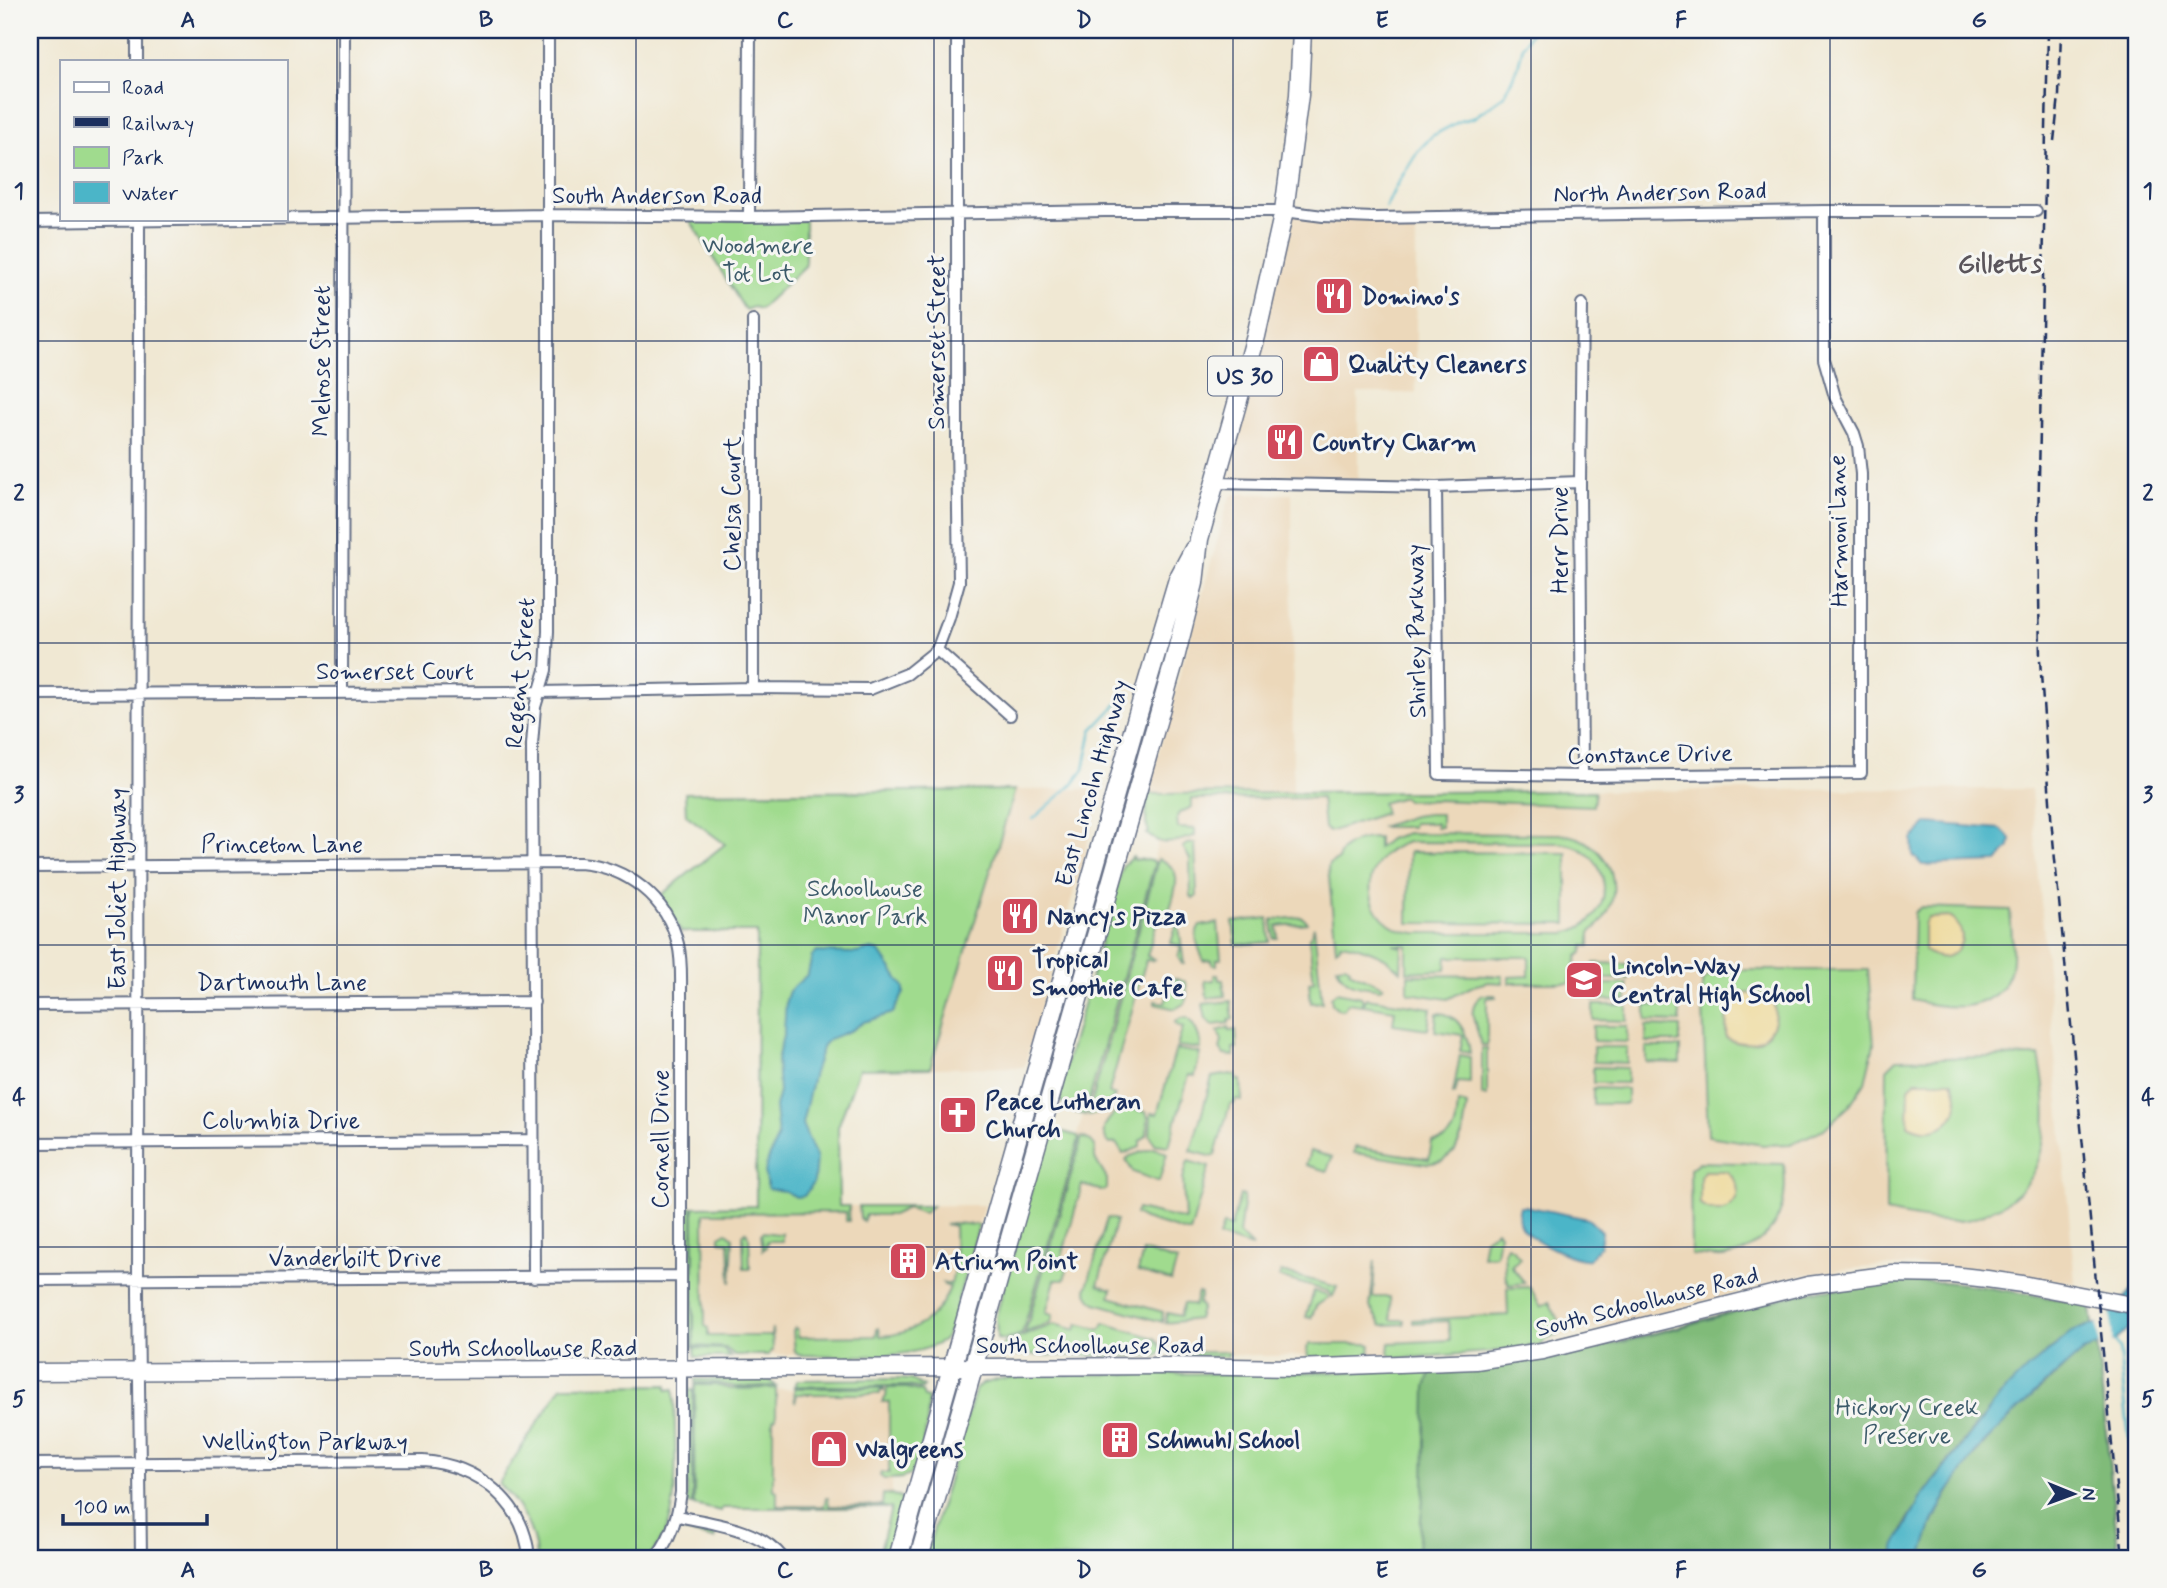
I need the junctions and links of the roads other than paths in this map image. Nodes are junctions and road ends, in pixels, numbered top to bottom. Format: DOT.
graph roads {
  1 [pos="137,30"];
  2 [pos="344,30"];
  3 [pos="548,30"];
  4 [pos="750,30"];
  5 [pos="957,30"];
  6 [pos="1302,30"];
  7 [pos="137,60"];
  8 [pos="1284,211"];
  9 [pos="1824,211"];
  10 [pos="2036,211"];
  11 [pos="957,213"];
  12 [pos="547,215"];
  13 [pos="750,217"];
  14 [pos="287,219"];
  15 [pos="343,219"];
  16 [pos="139,220"];
  17 [pos="30,222"];
  18 [pos="1582,304"];
  19 [pos="753,320"];
  20 [pos="1580,482"];
  21 [pos="1214,483"];
  22 [pos="1436,487"];
  23 [pos="1199,539"];
  24 [pos="937,650"];
  25 [pos="753,688"];
  26 [pos="540,692"];
  27 [pos="342,693"];
  28 [pos="30,694"];
  29 [pos="138,694"];
  30 [pos="1010,715"];
  31 [pos="1861,773"];
  32 [pos="1439,774"];
  33 [pos="1582,776"];
  34 [pos="534,863"];
  35 [pos="138,866"];
  36 [pos="30,867"];
  37 [pos="534,1002"];
  38 [pos="138,1004"];
  39 [pos="30,1005"];
  40 [pos="533,1140"];
  41 [pos="138,1142"];
  42 [pos="30,1143"];
  43 [pos="681,1276"];
  44 [pos="534,1278"];
  45 [pos="30,1280"];
  46 [pos="138,1280"];
  47 [pos="2137,1306"];
  48 [pos="952,1368"];
  49 [pos="973,1368"];
  50 [pos="681,1370"];
  51 [pos="138,1371"];
  52 [pos="30,1372"];
  53 [pos="140,1463"];
  54 [pos="30,1464"];
  55 [pos="678,1516"];
  56 [pos="141,1558"];
  57 [pos="529,1558"];
  58 [pos="655,1558"];
  59 [pos="783,1558"];
  60 [pos="898,1558"];
  61 [pos="919,1558"];
  1 -- 7 [label="street"];
  2 -- 15 [label="street, Melrose Street"];
  3 -- 12 [label="street, Regent Street"];
  4 -- 13 [label="street"];
  5 -- 11 [label="street, Somerset Street"];
  6 -- 8 [label="main road, East Lincoln Highway / US 30"];
  8 -- 9 [label="street, North Anderson Road"];
  8 -- 11 [label="street, South Anderson Road"];
  8 -- 21 [label="main road, East Lincoln Highway / US 30"];
  9 -- 10 [label="street, North Anderson Road"];
  9 -- 31 [label="street, Harmoni Lane"];
  11 -- 13 [label="street, South Anderson Road"];
  11 -- 24 [label="street, Somerset Street"];
  12 -- 13 [label="street, South Anderson Road"];
  12 -- 15 [label="street, South Anderson Road"];
  12 -- 26 [label="street, Regent Street"];
  14 -- 15 [label="street, South Anderson Road"];
  15 -- 27 [label="street, Melrose Street"];
  16 -- 17 [label="street, South Anderson Road"];
  16 -- 29 [label="street, East Joliet Highway"];
  18 -- 20 [label="street, Herr Drive"];
  19 -- 25 [label="street, Chelsa Court"];
  20 -- 22 [label="street"];
  20 -- 33 [label="street, Herr Drive"];
  21 -- 22 [label="street"];
  21 -- 23 [label="main road, East Lincoln Highway / US 30"];
  22 -- 32 [label="street, Shirley Parkway"];
  23 -- 48 [label="main road, East Lincoln Highway / US 30"];
  23 -- 49 [label="main road, East Lincoln Highway / US 30"];
  24 -- 25 [label="street, Somerset Court"];
  24 -- 30 [label="street"];
  25 -- 26 [label="street, Somerset Court"];
  26 -- 27 [label="street, Somerset Court"];
  26 -- 34 [label="street, Regent Street"];
  27 -- 29 [label="street, Somerset Court"];
  28 -- 29 [label="street, Somerset Court"];
  29 -- 35 [label="street, East Joliet Highway"];
  31 -- 33 [label="street, Constance Drive"];
  32 -- 33 [label="street, Constance Drive"];
  34 -- 35 [label="street, Princeton Lane"];
  34 -- 37 [label="street, Regent Street"];
  34 -- 43 [label="street, Cornell Drive"];
  35 -- 36 [label="street, Princeton Lane"];
  35 -- 38 [label="street, East Joliet Highway"];
  37 -- 38 [label="street, Dartmouth Lane"];
  37 -- 40 [label="street, Regent Street"];
  38 -- 39 [label="street, Dartmouth Lane"];
  38 -- 41 [label="street, East Joliet Highway"];
  40 -- 41 [label="street, Columbia Drive"];
  40 -- 44 [label="street, Regent Street"];
  41 -- 42 [label="street, Columbia Drive"];
  41 -- 46 [label="street, East Joliet Highway"];
  43 -- 44 [label="street, Vanderbilt Drive"];
  43 -- 50 [label="street, Cornell Drive"];
  44 -- 46 [label="street, Vanderbilt Drive"];
  45 -- 46 [label="street, Vanderbilt Drive"];
  46 -- 51 [label="street, East Joliet Highway"];
  47 -- 49 [label="street, South Schoolhouse Road"];
  48 -- 49 [label="street, South Schoolhouse Road"];
  48 -- 50 [label="street, South Schoolhouse Road"];
  48 -- 60 [label="main road, US 30"];
  49 -- 61 [label="main road, US 30"];
  50 -- 51 [label="street, South Schoolhouse Road"];
  50 -- 55 [label="street, Cornell Drive"];
  51 -- 52 [label="street, South Schoolhouse Road"];
  51 -- 53 [label="street, East Joliet Highway"];
  53 -- 54 [label="street, Wellington Parkway"];
  53 -- 56 [label="street, East Joliet Highway"];
  53 -- 57 [label="street, Wellington Parkway"];
  55 -- 58 [label="street, Cornell Drive"];
  55 -- 59 [label="street"];
}
